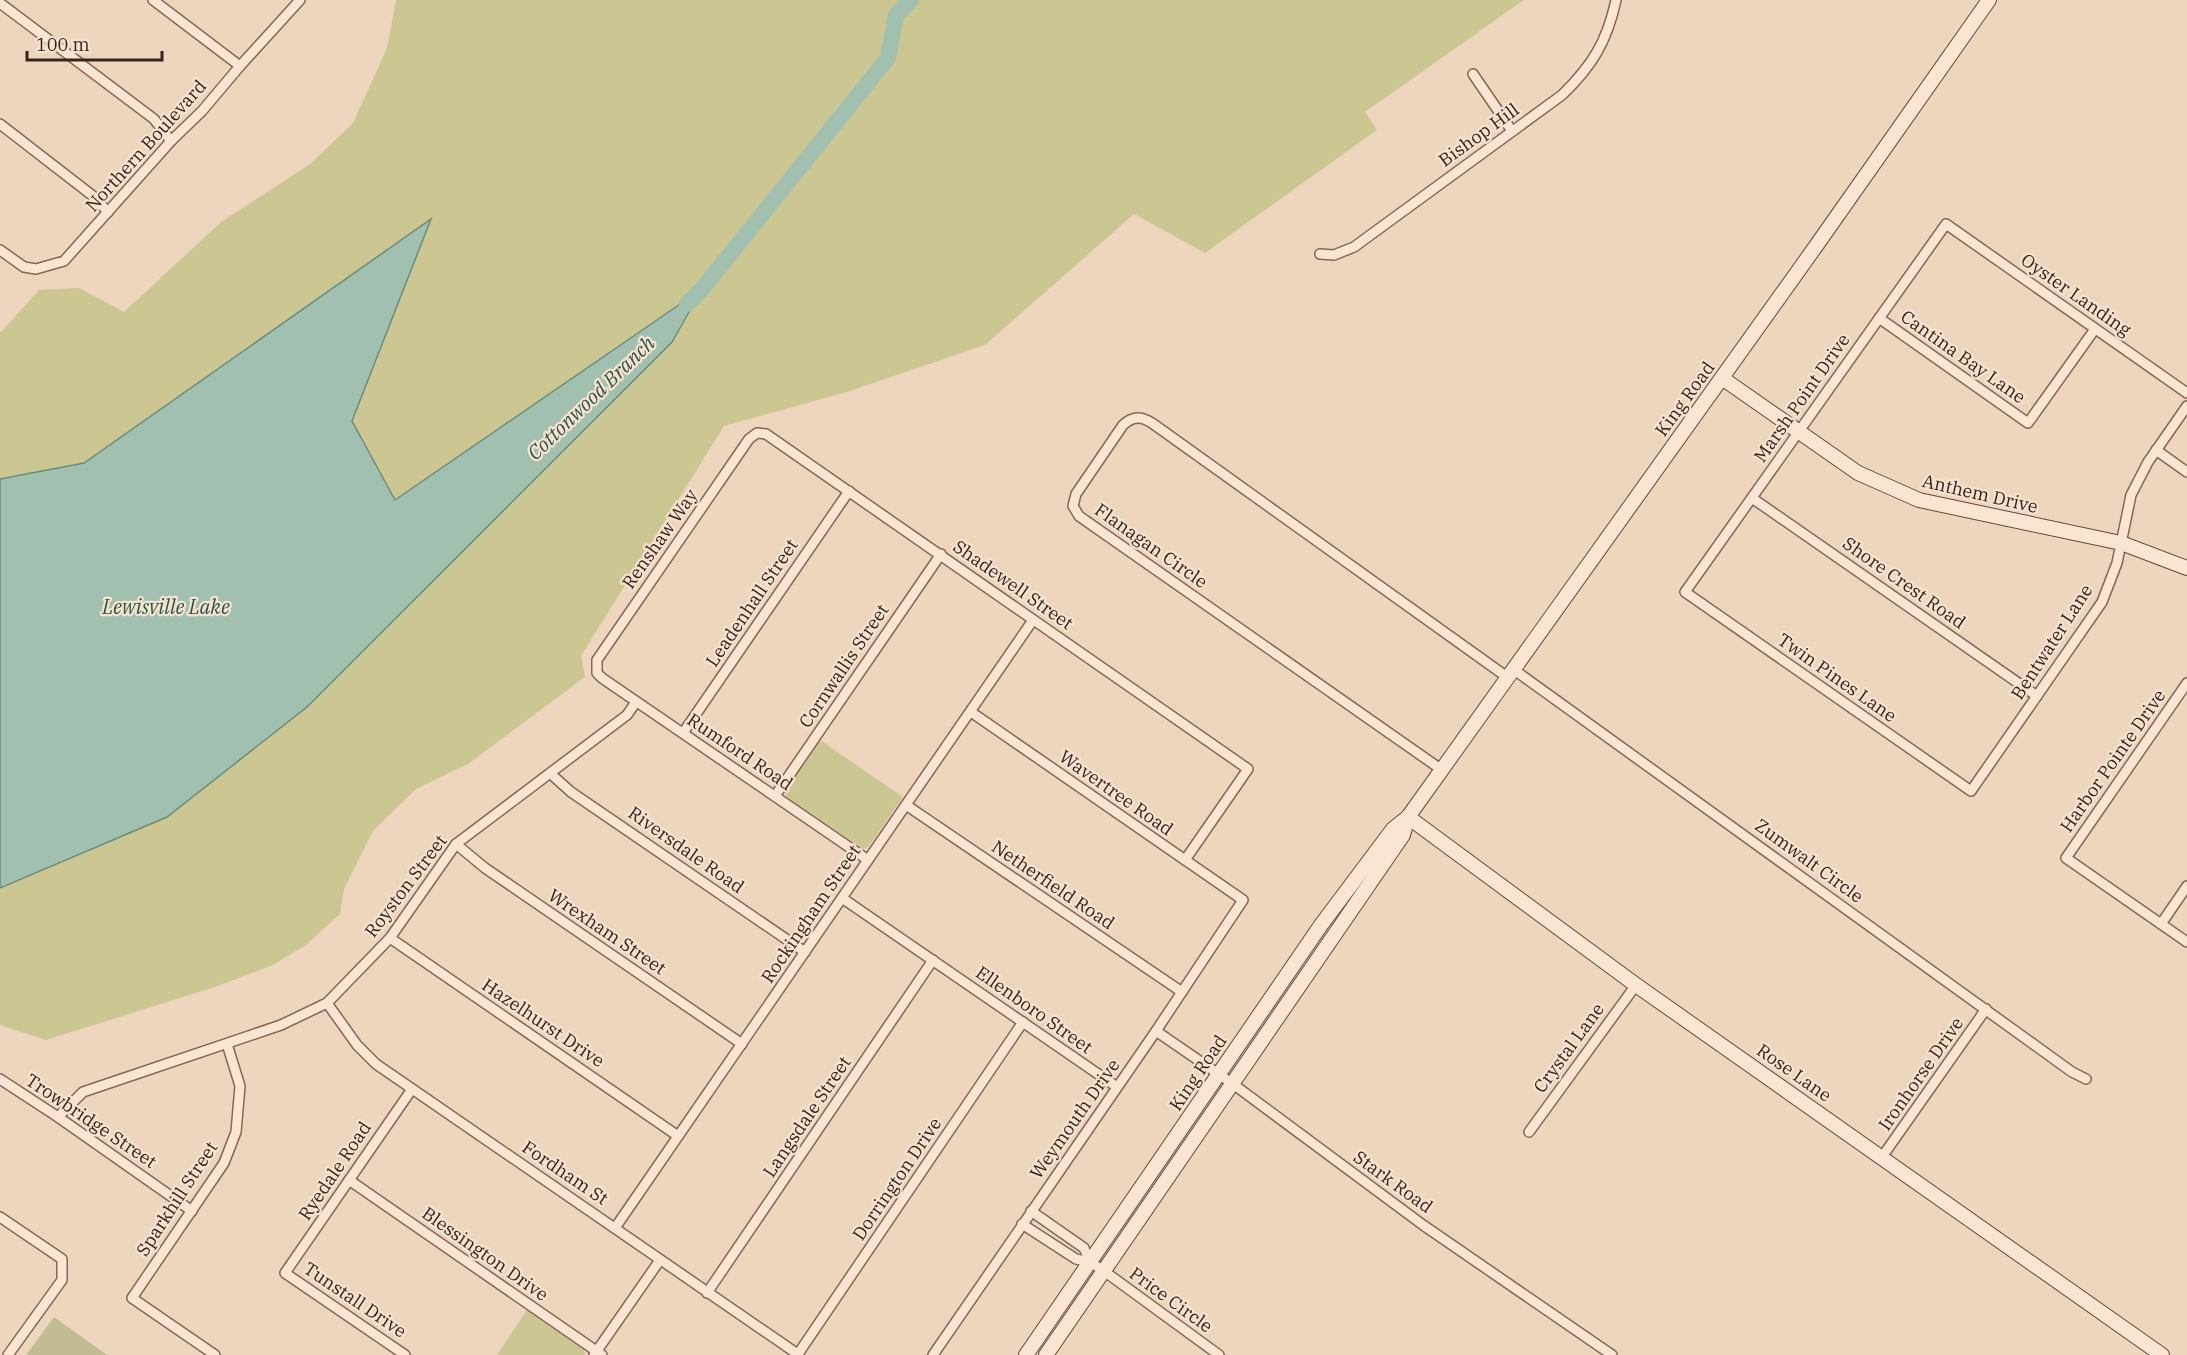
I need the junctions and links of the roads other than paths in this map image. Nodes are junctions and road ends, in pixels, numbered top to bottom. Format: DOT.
graph roads {
  1 [pos="153,0"];
  2 [pos="300,0"];
  3 [pos="1616,0"];
  4 [pos="1989,0"];
  5 [pos="0,3"];
  6 [pos="240,66"];
  7 [pos="1473,74"];
  8 [pos="0,124"];
  9 [pos="1512,131"];
  10 [pos="171,141"];
  11 [pos="108,212"];
  12 [pos="1946,224"];
  13 [pos="0,250"];
  14 [pos="1320,254"];
  15 [pos="1879,318"];
  16 [pos="2095,328"];
  17 [pos="1722,378"];
  18 [pos="2187,393"];
  19 [pos="2187,406"];
  20 [pos="1798,432"];
  21 [pos="757,433"];
  22 [pos="2156,450"];
  23 [pos="2187,472"];
  24 [pos="849,491"];
  25 [pos="1752,498"];
  26 [pos="2121,543"];
  27 [pos="941,554"];
  28 [pos="2187,568"];
  29 [pos="1685,592"];
  30 [pos="1033,620"];
  31 [pos="596,668"];
  32 [pos="1510,673"];
  33 [pos="2187,683"];
  34 [pos="2037,696"];
  35 [pos="636,702"];
  36 [pos="971,712"];
  37 [pos="683,733"];
  38 [pos="1442,770"];
  39 [pos="551,774"];
  40 [pos="1971,791"];
  41 [pos="775,796"];
  42 [pos="906,805"];
  43 [pos="1408,817"];
  44 [pos="456,844"];
  45 [pos="868,860"];
  46 [pos="1185,860"];
  47 [pos="2187,886"];
  48 [pos="842,897"];
  49 [pos="1243,900"];
  50 [pos="2161,924"];
  51 [pos="390,938"];
  52 [pos="2187,942"];
  53 [pos="805,952"];
  54 [pos="933,960"];
  55 [pos="1281,982"];
  56 [pos="1636,985"];
  57 [pos="1182,992"];
  58 [pos="1295,992"];
  59 [pos="327,1004"];
  60 [pos="1986,1009"];
  61 [pos="1023,1022"];
  62 [pos="1156,1031"];
  63 [pos="227,1044"];
  64 [pos="742,1044"];
  65 [pos="1219,1074"];
  66 [pos="0,1079"];
  67 [pos="2086,1079"];
  68 [pos="1233,1084"];
  69 [pos="1117,1087"];
  70 [pos="412,1089"];
  71 [pos="58,1117"];
  72 [pos="1529,1132"];
  73 [pos="678,1136"];
  74 [pos="1882,1157"];
  75 [pos="348,1180"];
  76 [pos="1129,1204"];
  77 [pos="192,1211"];
  78 [pos="1031,1211"];
  79 [pos="1143,1215"];
  80 [pos="0,1217"];
  81 [pos="1022,1224"];
  82 [pos="615,1228"];
  83 [pos="660,1260"];
  84 [pos="1090,1262"];
  85 [pos="1104,1271"];
  86 [pos="285,1273"];
  87 [pos="707,1293"];
  88 [pos="598,1354"];
  89 [pos="8,1355"];
  90 [pos="215,1355"];
  91 [pos="405,1355"];
  92 [pos="798,1355"];
  93 [pos="933,1355"];
  94 [pos="1026,1355"];
  95 [pos="1046,1355"];
  96 [pos="1219,1355"];
  97 [pos="1612,1355"];
  98 [pos="2162,1355"];
  1 -- 6 [label="street"];
  2 -- 6 [label="street, Northern Boulevard"];
  3 -- 9 [label="street, Bishop Hill"];
  4 -- 17 [label="street, King Road"];
  5 -- 10 [label="street"];
  6 -- 10 [label="street, Northern Boulevard"];
  7 -- 9 [label="street"];
  8 -- 11 [label="street"];
  9 -- 14 [label="street, Bishop Hill"];
  10 -- 11 [label="street, Northern Boulevard"];
  11 -- 13 [label="street, Northern Boulevard"];
  12 -- 15 [label="street, Marsh Point Drive"];
  12 -- 16 [label="street, Oyster Landing"];
  15 -- 16 [label="street, Cantina Bay Lane"];
  15 -- 20 [label="street, Marsh Point Drive"];
  16 -- 18 [label="street, Oyster Landing"];
  17 -- 20 [label="street, Anthem Drive"];
  17 -- 32 [label="street, King Road"];
  19 -- 22 [label="street, Bentwater Lane"];
  20 -- 25 [label="street, Marsh Point Drive"];
  20 -- 26 [label="street, Anthem Drive"];
  21 -- 24 [label="street, Shadewell Street"];
  21 -- 31 [label="street, Renshaw Way"];
  22 -- 23 [label="street"];
  22 -- 26 [label="street, Bentwater Lane"];
  24 -- 27 [label="street, Shadewell Street"];
  24 -- 37 [label="street, Leadenhall Street"];
  25 -- 29 [label="street, Marsh Point Drive"];
  25 -- 34 [label="street, Shore Crest Road"];
  26 -- 28 [label="street, Anthem Drive"];
  26 -- 34 [label="street, Bentwater Lane"];
  27 -- 30 [label="street, Shadewell Street"];
  27 -- 41 [label="street, Cornwallis Street"];
  29 -- 40 [label="street, Twin Pines Lane"];
  30 -- 36 [label="street, Rockingham Street"];
  30 -- 46 [label="street, Shadewell Street"];
  31 -- 35 [label="street, Rumford Road"];
  32 -- 38 [label="street, King Road"];
  32 -- 38 [label="street, Flanagan Circle"];
  32 -- 60 [label="street, Zumwalt Circle"];
  33 -- 50 [label="street, Harbor Pointe Drive"];
  34 -- 40 [label="street, Bentwater Lane"];
  35 -- 37 [label="street, Rumford Road"];
  35 -- 39 [label="street, Royston Street"];
  36 -- 42 [label="street, Rockingham Street"];
  36 -- 46 [label="street, Wavertree Road"];
  37 -- 41 [label="street, Rumford Road"];
  38 -- 43 [label="street, King Road"];
  39 -- 44 [label="street, Royston Street"];
  39 -- 53 [label="street, Riversdale Road"];
  41 -- 45 [label="street, Rumford Road"];
  42 -- 45 [label="street, Rockingham Street"];
  42 -- 57 [label="street, Netherfield Road"];
  43 -- 55 [label="street, King Road"];
  43 -- 56 [label="street, Rose Lane"];
  43 -- 58 [label="street, King Road"];
  44 -- 51 [label="street, Royston Street"];
  44 -- 64 [label="street, Wrexham Street"];
  45 -- 48 [label="street, Rockingham Street"];
  46 -- 49 [label="street, Wavertree Road"];
  47 -- 50 [label="street"];
  48 -- 53 [label="street, Rockingham Street"];
  48 -- 54 [label="street, Ellenboro Street"];
  49 -- 57 [label="street, Weymouth Drive"];
  50 -- 52 [label="street"];
  51 -- 59 [label="street, Royston Street"];
  51 -- 73 [label="street, Hazelhurst Drive"];
  53 -- 64 [label="street, Rockingham Street"];
  54 -- 61 [label="street, Ellenboro Street"];
  54 -- 87 [label="street, Langsdale Street"];
  55 -- 58 [label="street"];
  55 -- 65 [label="street, King Road"];
  56 -- 72 [label="street, Crystal Lane"];
  56 -- 74 [label="street, Rose Lane"];
  57 -- 62 [label="street, Weymouth Drive"];
  58 -- 68 [label="street, King Road"];
  59 -- 63 [label="street, Royston Street"];
  59 -- 70 [label="street, Fordham St"];
  60 -- 67 [label="street, Zumwalt Circle"];
  60 -- 74 [label="street, Ironhorse Drive"];
  61 -- 69 [label="street, Ellenboro Street"];
  61 -- 92 [label="street, Dorrington Drive"];
  62 -- 65 [label="street, Stark Road"];
  62 -- 69 [label="street, Weymouth Drive"];
  63 -- 71 [label="street, Royston Street"];
  63 -- 77 [label="street, Sparkhill Street"];
  64 -- 73 [label="street, Rockingham Street"];
  65 -- 68 [label="street, Stark Road"];
  65 -- 76 [label="street, King Road"];
  66 -- 71 [label="street, Trowbridge Street"];
  68 -- 79 [label="street, King Road"];
  68 -- 97 [label="street, Stark Road"];
  69 -- 78 [label="street, Weymouth Drive"];
  70 -- 75 [label="street, Ryedale Road"];
  70 -- 82 [label="street, Fordham St"];
  71 -- 77 [label="street, Trowbridge Street"];
  73 -- 82 [label="street, Rockingham Street"];
  74 -- 98 [label="street, Rose Lane"];
  75 -- 86 [label="street, Ryedale Road"];
  75 -- 88 [label="street, Blessington Drive"];
  76 -- 79 [label="street"];
  76 -- 84 [label="street, King Road"];
  77 -- 90 [label="street, Sparkhill Street"];
  78 -- 81 [label="street, Weymouth Drive"];
  78 -- 84 [label="street"];
  79 -- 85 [label="street, King Road"];
  80 -- 89 [label="street"];
  81 -- 84 [label="street"];
  81 -- 93 [label="street, Weymouth Drive"];
  82 -- 83 [label="street, Fordham St"];
  83 -- 87 [label="street, Fordham St"];
  83 -- 88 [label="street"];
  84 -- 85 [label="street, Price Circle"];
  84 -- 94 [label="street, King Road"];
  85 -- 95 [label="street, King Road"];
  85 -- 96 [label="street, Price Circle"];
  86 -- 91 [label="street, Tunstall Drive"];
  87 -- 92 [label="street, Fordham St"];
}
